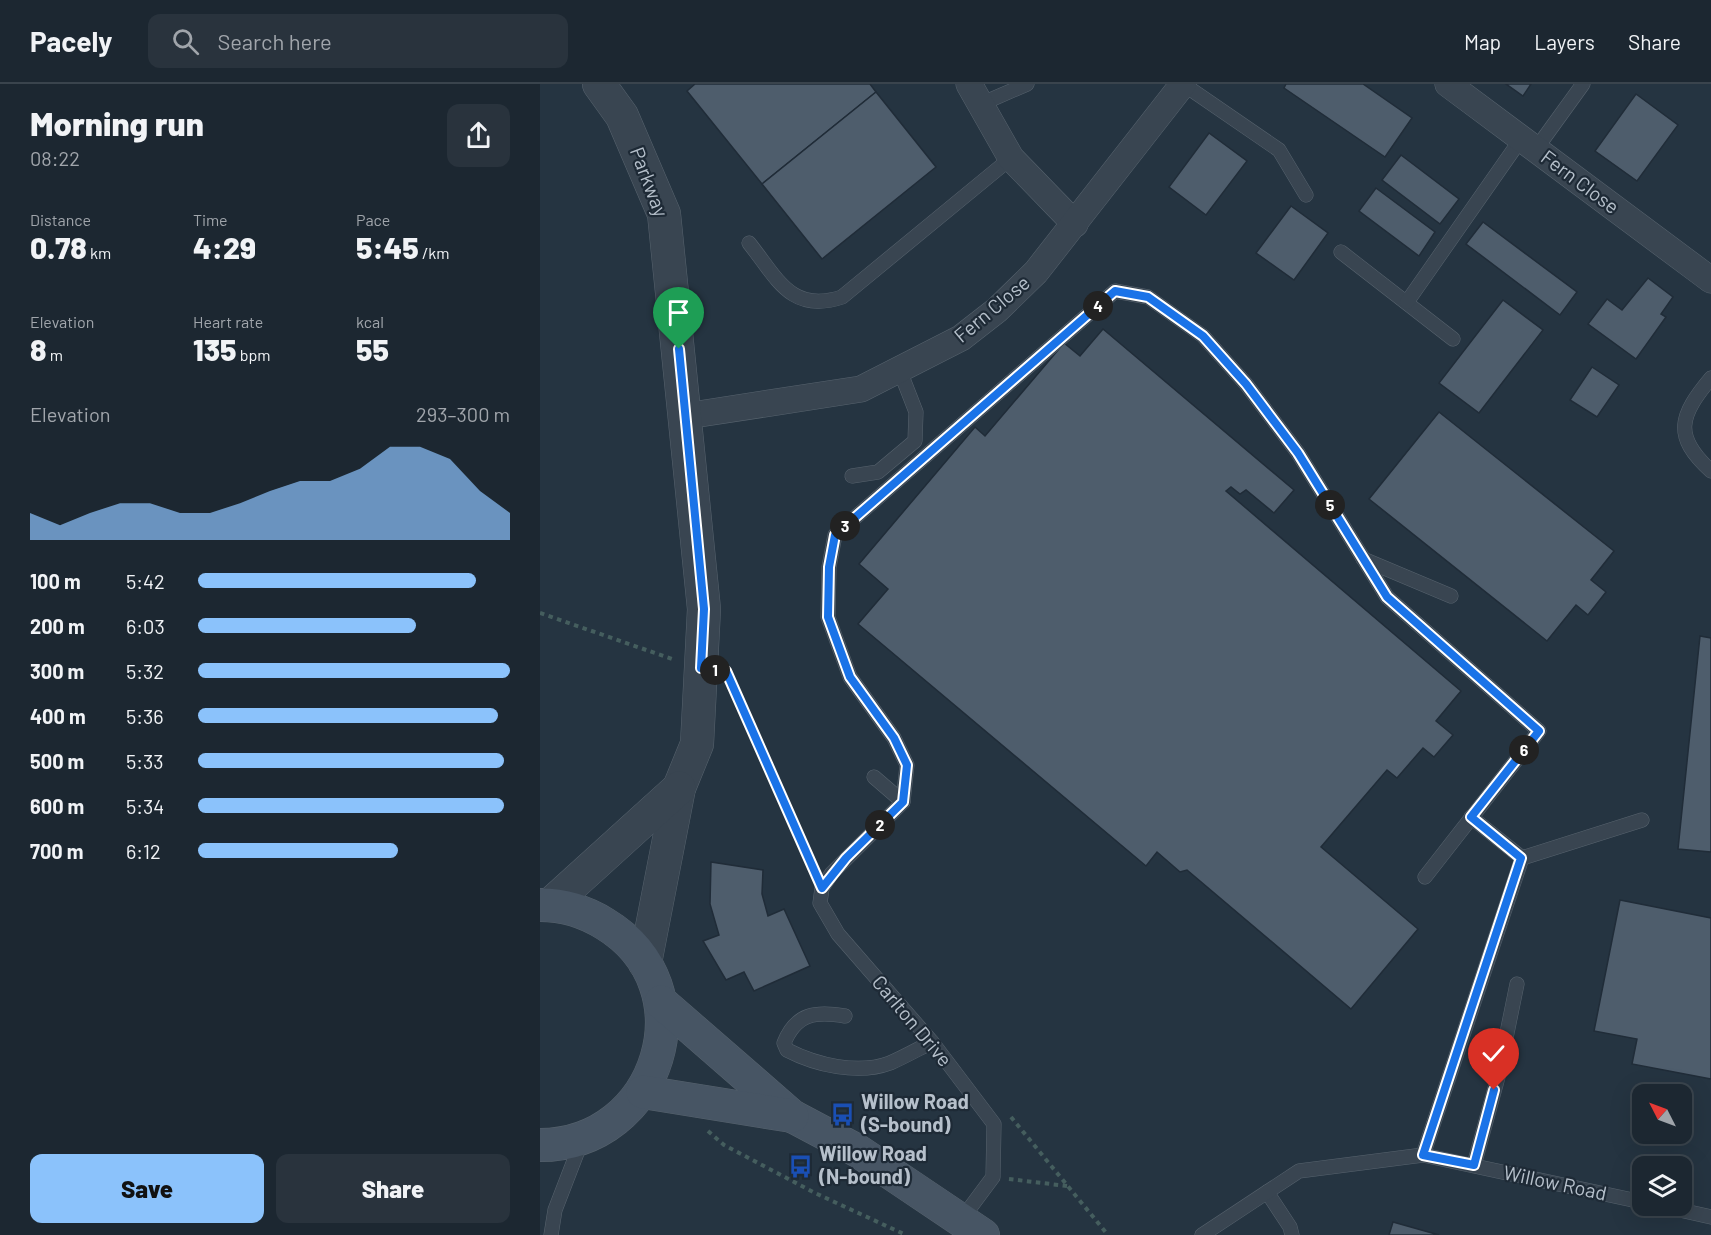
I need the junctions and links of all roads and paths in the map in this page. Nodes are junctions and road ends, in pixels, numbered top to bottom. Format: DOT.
graph roads {
  1 [pos="599,84"];
  2 [pos="1027,84"];
  3 [pos="1183,84"];
  4 [pos="1448,84"];
  5 [pos="1583,84"];
  6 [pos="975,94"];
  7 [pos="1528,144"];
  8 [pos="1011,158"];
  9 [pos="1306,195"];
  10 [pos="1075,224"];
  11 [pos="749,243"];
  12 [pos="1341,252"];
  13 [pos="1711,280"];
  14 [pos="1407,302"];
  15 [pos="1453,339"];
  16 [pos="900,371"];
  17 [pos="1711,378"];
  18 [pos="686,416"];
  19 [pos="1711,471"];
  20 [pos="852,476"];
  21 [pos="1363,559"];
  22 [pos="1451,596"];
  23 [pos="540,613"];
  24 [pos="701,668"];
  25 [pos="874,777"];
  26 [pos="679,788"];
  27 [pos="903,802"];
  28 [pos="1471,817"];
  29 [pos="1642,820"];
  30 [pos="1521,858"];
  31 [pos="1425,877"];
  32 [pos="822,888"];
  33 [pos="545,905"];
  34 [pos="645,963"];
  35 [pos="1517,984"];
  36 [pos="661,1002"];
  37 [pos="845,1016"];
  38 [pos="932,1042"];
  39 [pos="643,1092"];
  40 [pos="1008,1113"];
  41 [pos="792,1116"];
  42 [pos="701,1124"];
  43 [pos="583,1138"];
  44 [pos="540,1145"];
  45 [pos="1423,1155"];
  46 [pos="1474,1165"];
  47 [pos="993,1177"];
  48 [pos="1068,1186"];
  49 [pos="1267,1192"];
  50 [pos="1632,1200"];
  51 [pos="1692,1212"];
  52 [pos="1711,1216"];
  53 [pos="972,1227"];
  54 [pos="550,1235"];
  55 [pos="906,1235"];
  56 [pos="1108,1235"];
  57 [pos="1202,1235"];
  58 [pos="1292,1235"];
  1 -- 18 [label="street, Parkway"];
  2 -- 6 [label="lane"];
  3 -- 9 [label="lane"];
  3 -- 10 [label="street, Fern Close"];
  4 -- 7 [label="street, Fern Close"];
  5 -- 7 [label="lane"];
  6 -- 8 [label="street"];
  7 -- 13 [label="street, Fern Close"];
  7 -- 14 [label="lane"];
  8 -- 10 [label="street"];
  8 -- 11 [label="lane"];
  10 -- 16 [label="street, Fern Close"];
  12 -- 14 [label="lane"];
  14 -- 15 [label="lane"];
  16 -- 18 [label="street, Fern Close"];
  16 -- 20 [label="lane"];
  17 -- 19 [label="lane"];
  18 -- 24 [label="street, Parkway"];
  21 -- 22 [label="lane"];
  21 -- 27 [label="lane"];
  21 -- 28 [label="lane"];
  23 -- 24 [label="path"];
  24 -- 26 [label="street, Parkway"];
  24 -- 32 [label="path"];
  25 -- 27 [label="lane"];
  26 -- 33 [label="street"];
  26 -- 34 [label="street"];
  27 -- 32 [label="lane"];
  28 -- 30 [label="lane"];
  28 -- 31 [label="lane"];
  29 -- 30 [label="lane"];
  30 -- 45 [label="lane"];
  32 -- 38 [label="lane, Carlton Drive"];
  33 -- 34 [label="main road"];
  34 -- 36 [label="main road"];
  35 -- 46 [label="lane"];
  36 -- 39 [label="main road"];
  36 -- 41 [label="main road"];
  37 -- 38 [label="lane"];
  38 -- 47 [label="lane, Carlton Drive"];
  39 -- 41 [label="main road"];
  39 -- 43 [label="main road"];
  40 -- 48 [label="path"];
  41 -- 53 [label="main road"];
  42 -- 55 [label="path"];
  43 -- 44 [label="main road"];
  43 -- 54 [label="lane"];
  45 -- 46 [label="lane, Willow Road"];
  45 -- 49 [label="lane, Willow Road"];
  46 -- 50 [label="lane, Willow Road"];
  47 -- 48 [label="path"];
  47 -- 53 [label="lane"];
  48 -- 56 [label="path"];
  49 -- 57 [label="lane, Willow Road"];
  49 -- 58 [label="lane"];
  51 -- 52 [label="lane"];
}
